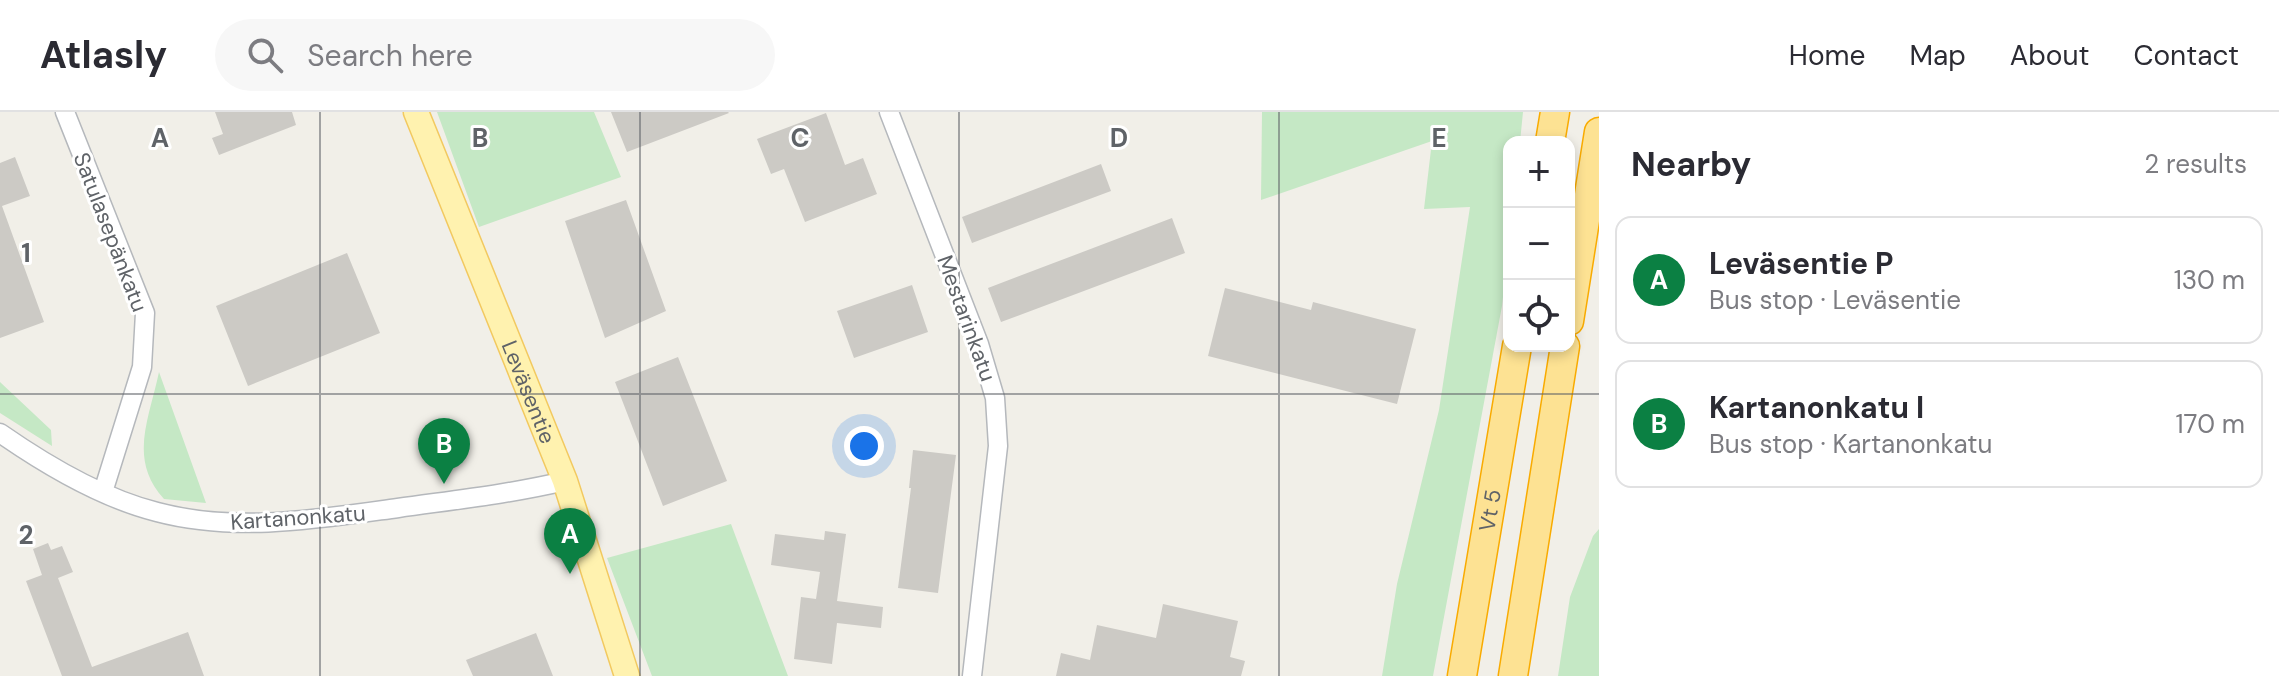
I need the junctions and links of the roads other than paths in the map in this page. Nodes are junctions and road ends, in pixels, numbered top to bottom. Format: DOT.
graph roads {
  1 [pos="65,112"];
  2 [pos="416,112"];
  3 [pos="889,112"];
  4 [pos="1555,112"];
  5 [pos="1599,132"];
  6 [pos="1551,136"];
  7 [pos="1575,283"];
  8 [pos="1516,352"];
  9 [pos="1564,352"];
  10 [pos="0,433"];
  11 [pos="565,481"];
  12 [pos="103,492"];
  13 [pos="627,676"];
  14 [pos="972,676"];
  15 [pos="1462,676"];
  16 [pos="1513,676"];
  1 -- 12 [label="street, Satulasepänkatu"];
  2 -- 11 [label="main road, Leväsentie"];
  3 -- 14 [label="street, Mestarinkatu"];
  4 -- 6 [label="highway"];
  5 -- 7 [label="highway"];
  8 -- 15 [label="highway, Vt 5"];
  9 -- 16 [label="highway"];
  10 -- 12 [label="street, Kartanonkatu"];
  11 -- 12 [label="street, Kartanonkatu"];
  11 -- 13 [label="main road, Leväsentie"];
}
